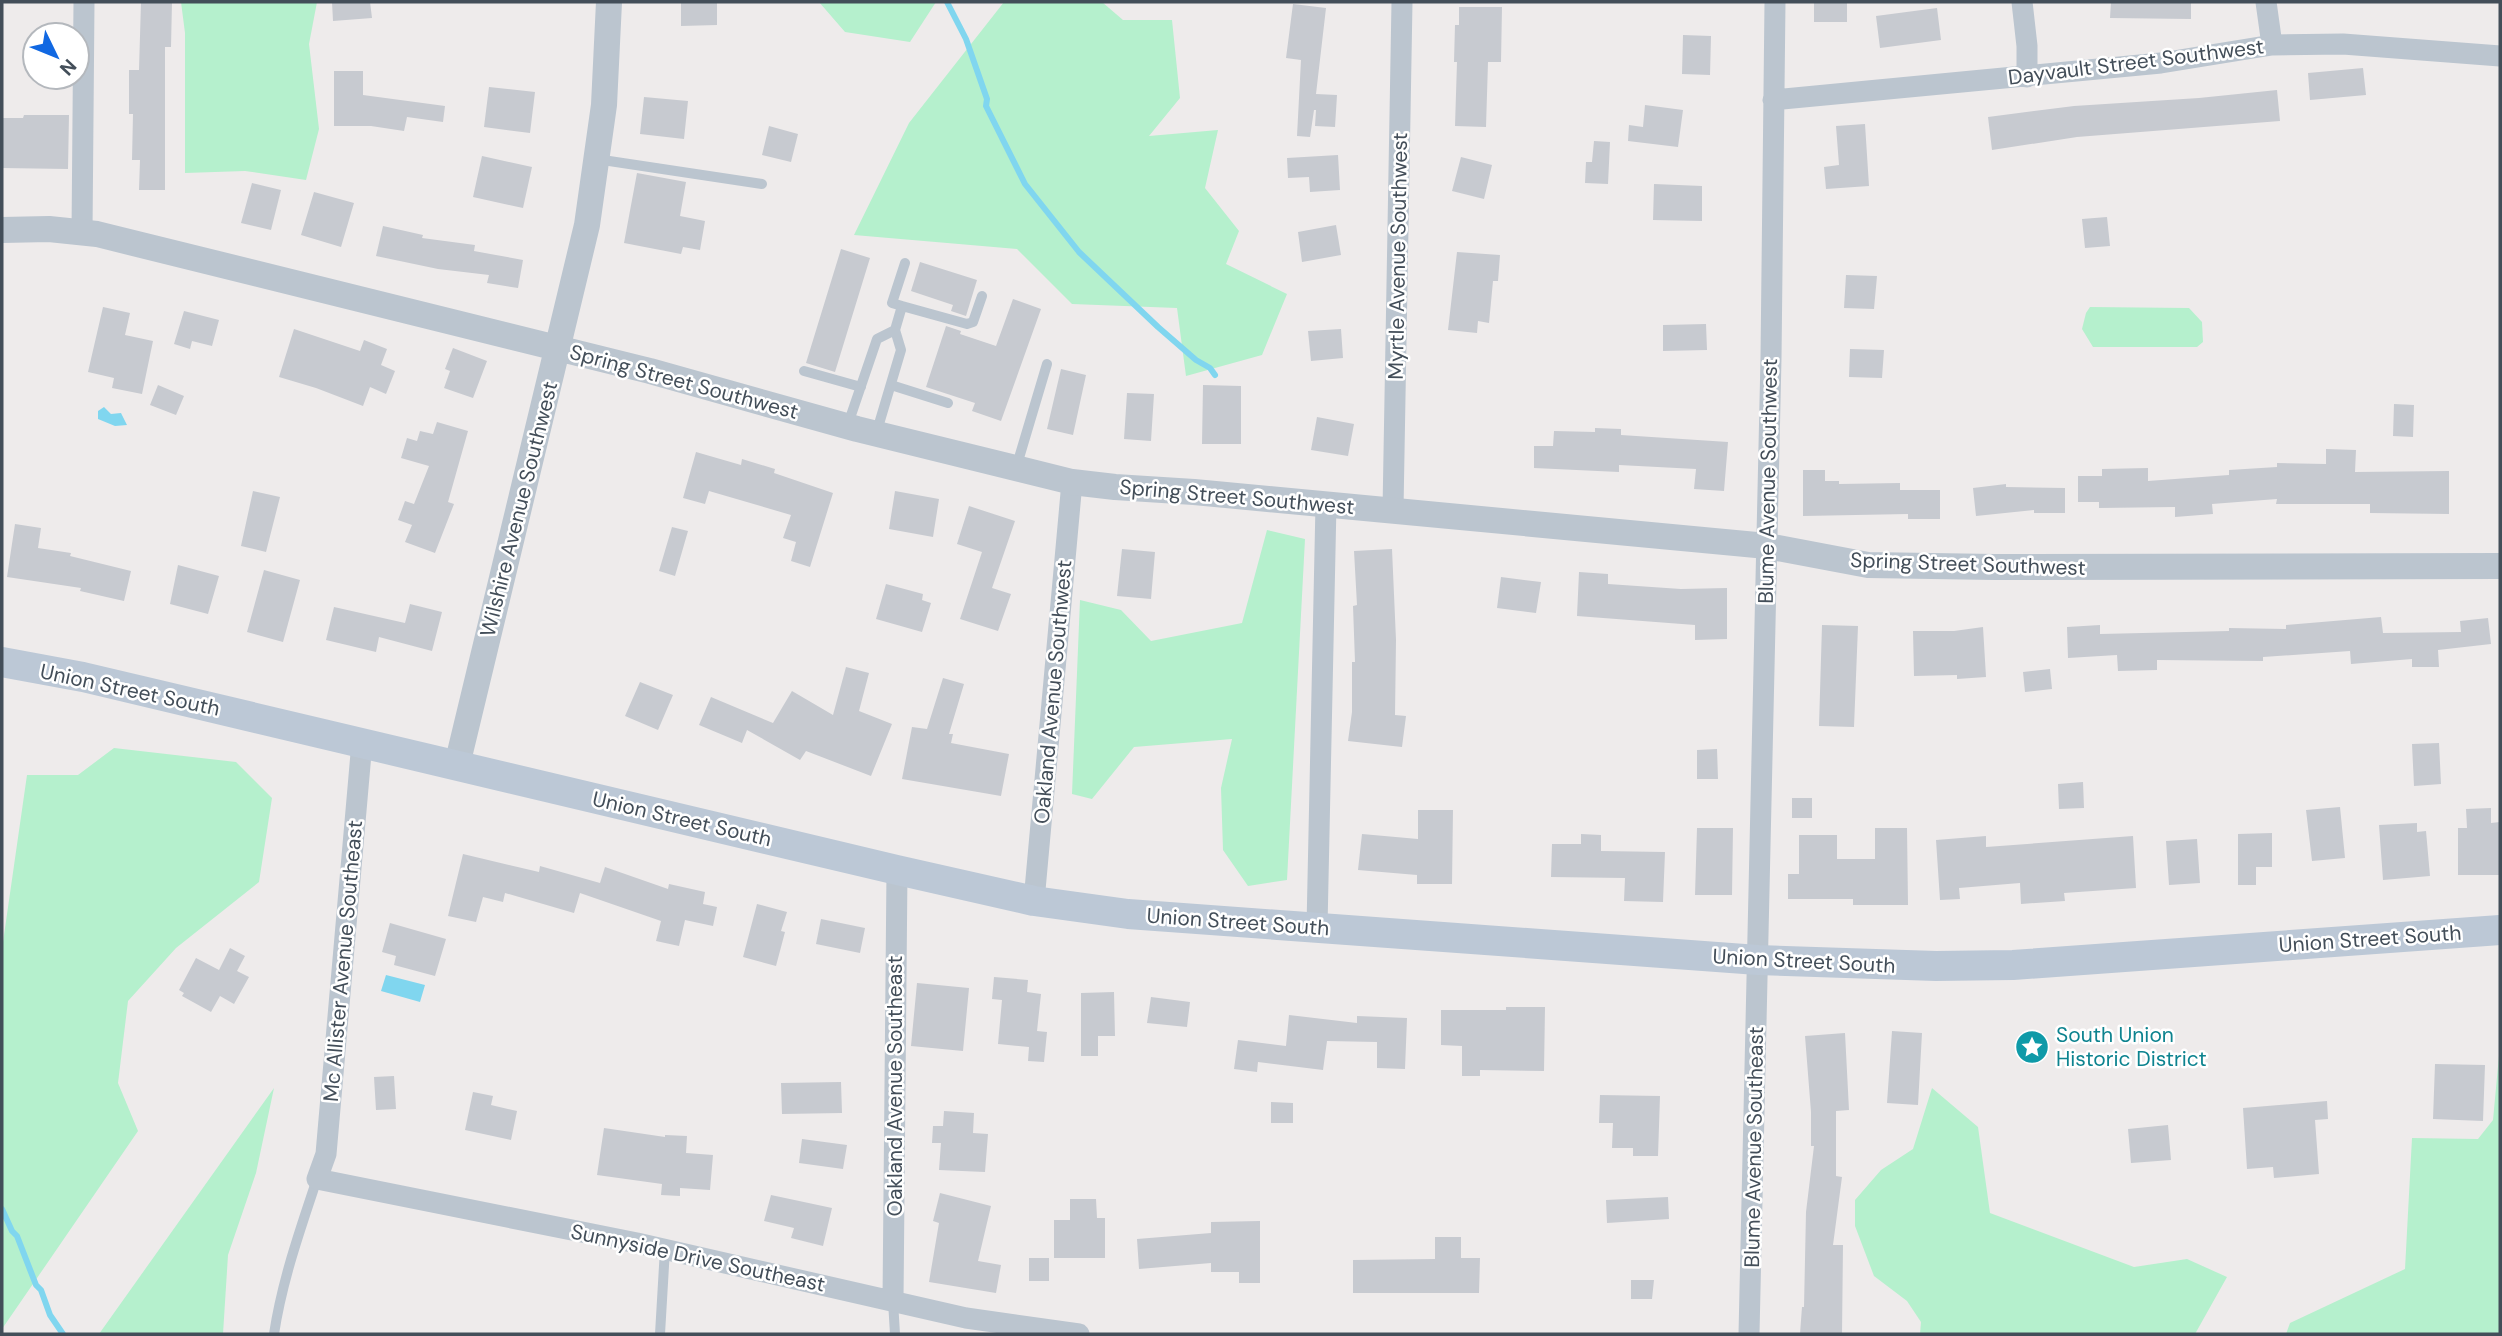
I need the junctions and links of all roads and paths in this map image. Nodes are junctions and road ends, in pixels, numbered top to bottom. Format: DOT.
graph roads {
  1 [pos="84,2"];
  2 [pos="608,2"];
  3 [pos="1402,2"];
  4 [pos="1775,2"];
  5 [pos="2022,2"];
  6 [pos="2266,2"];
  7 [pos="2272,45"];
  8 [pos="2500,56"];
  9 [pos="2027,77"];
  10 [pos="1773,100"];
  11 [pos="596,159"];
  12 [pos="762,184"];
  13 [pos="2,230"];
  14 [pos="82,233"];
  15 [pos="905,263"];
  16 [pos="982,296"];
  17 [pos="902,306"];
  18 [pos="894,330"];
  19 [pos="559,348"];
  20 [pos="1047,364"];
  21 [pos="804,371"];
  22 [pos="891,385"];
  23 [pos="861,387"];
  24 [pos="948,403"];
  25 [pos="847,427"];
  26 [pos="876,434"];
  27 [pos="1016,468"];
  28 [pos="1072,482"];
  29 [pos="1326,504"];
  30 [pos="1393,510"];
  31 [pos="1767,546"];
  32 [pos="2500,566"];
  33 [pos="2,662"];
  34 [pos="362,743"];
  35 [pos="457,765"];
  36 [pos="897,870"];
  37 [pos="1034,901"];
  38 [pos="1317,927"];
  39 [pos="2500,930"];
  40 [pos="1758,960"];
  41 [pos="317,1179"];
  42 [pos="664,1249"];
  43 [pos="894,1301"];
  44 [pos="274,1334"];
  45 [pos="660,1334"];
  46 [pos="895,1334"];
  47 [pos="1079,1334"];
  48 [pos="1749,1334"];
  1 -- 14 [label="street"];
  2 -- 11 [label="street, Wilshire Avenue Southwest"];
  3 -- 30 [label="street, Myrtle Avenue Southwest"];
  4 -- 10 [label="street, Blume Avenue Southwest"];
  5 -- 9 [label="street"];
  6 -- 7 [label="street"];
  7 -- 8 [label="street, Dayvault Street Southwest"];
  7 -- 9 [label="street, Dayvault Street Southwest"];
  9 -- 10 [label="street, Dayvault Street Southwest"];
  10 -- 31 [label="street, Blume Avenue Southwest"];
  11 -- 12 [label="lane"];
  11 -- 19 [label="street, Wilshire Avenue Southwest"];
  13 -- 14 [label="street, Spring Street Southwest"];
  14 -- 19 [label="street, Spring Street Southwest"];
  15 -- 17 [label="lane"];
  16 -- 17 [label="lane"];
  17 -- 18 [label="lane"];
  18 -- 22 [label="lane"];
  18 -- 23 [label="lane"];
  19 -- 25 [label="street, Spring Street Southwest"];
  19 -- 35 [label="street, Wilshire Avenue Southwest"];
  20 -- 27 [label="lane"];
  21 -- 23 [label="lane"];
  22 -- 24 [label="lane"];
  22 -- 26 [label="lane"];
  23 -- 25 [label="lane"];
  25 -- 26 [label="street, Spring Street Southwest"];
  26 -- 27 [label="street, Spring Street Southwest"];
  27 -- 28 [label="street, Spring Street Southwest"];
  28 -- 29 [label="street, Spring Street Southwest"];
  28 -- 37 [label="street, Oakland Avenue Southwest"];
  29 -- 30 [label="street, Spring Street Southwest"];
  29 -- 38 [label="street"];
  30 -- 31 [label="street, Spring Street Southwest"];
  31 -- 32 [label="street, Spring Street Southwest"];
  31 -- 40 [label="street, Blume Avenue Southwest"];
  33 -- 34 [label="main road, Union Street South"];
  34 -- 35 [label="main road, Union Street South"];
  34 -- 41 [label="street, Mc Allister Avenue Southeast"];
  35 -- 36 [label="main road, Union Street South"];
  36 -- 37 [label="main road, Union Street South"];
  36 -- 43 [label="street, Oakland Avenue Southeast"];
  37 -- 38 [label="main road, Union Street South"];
  38 -- 40 [label="main road, Union Street South"];
  39 -- 40 [label="main road, Union Street South"];
  40 -- 48 [label="street, Blume Avenue Southeast"];
  41 -- 42 [label="street, Sunnyside Drive Southeast"];
  41 -- 44 [label="lane"];
  42 -- 43 [label="street, Sunnyside Drive Southeast"];
  42 -- 45 [label="lane"];
  43 -- 46 [label="lane"];
  43 -- 47 [label="street, Sunnyside Drive Southeast"];
}
